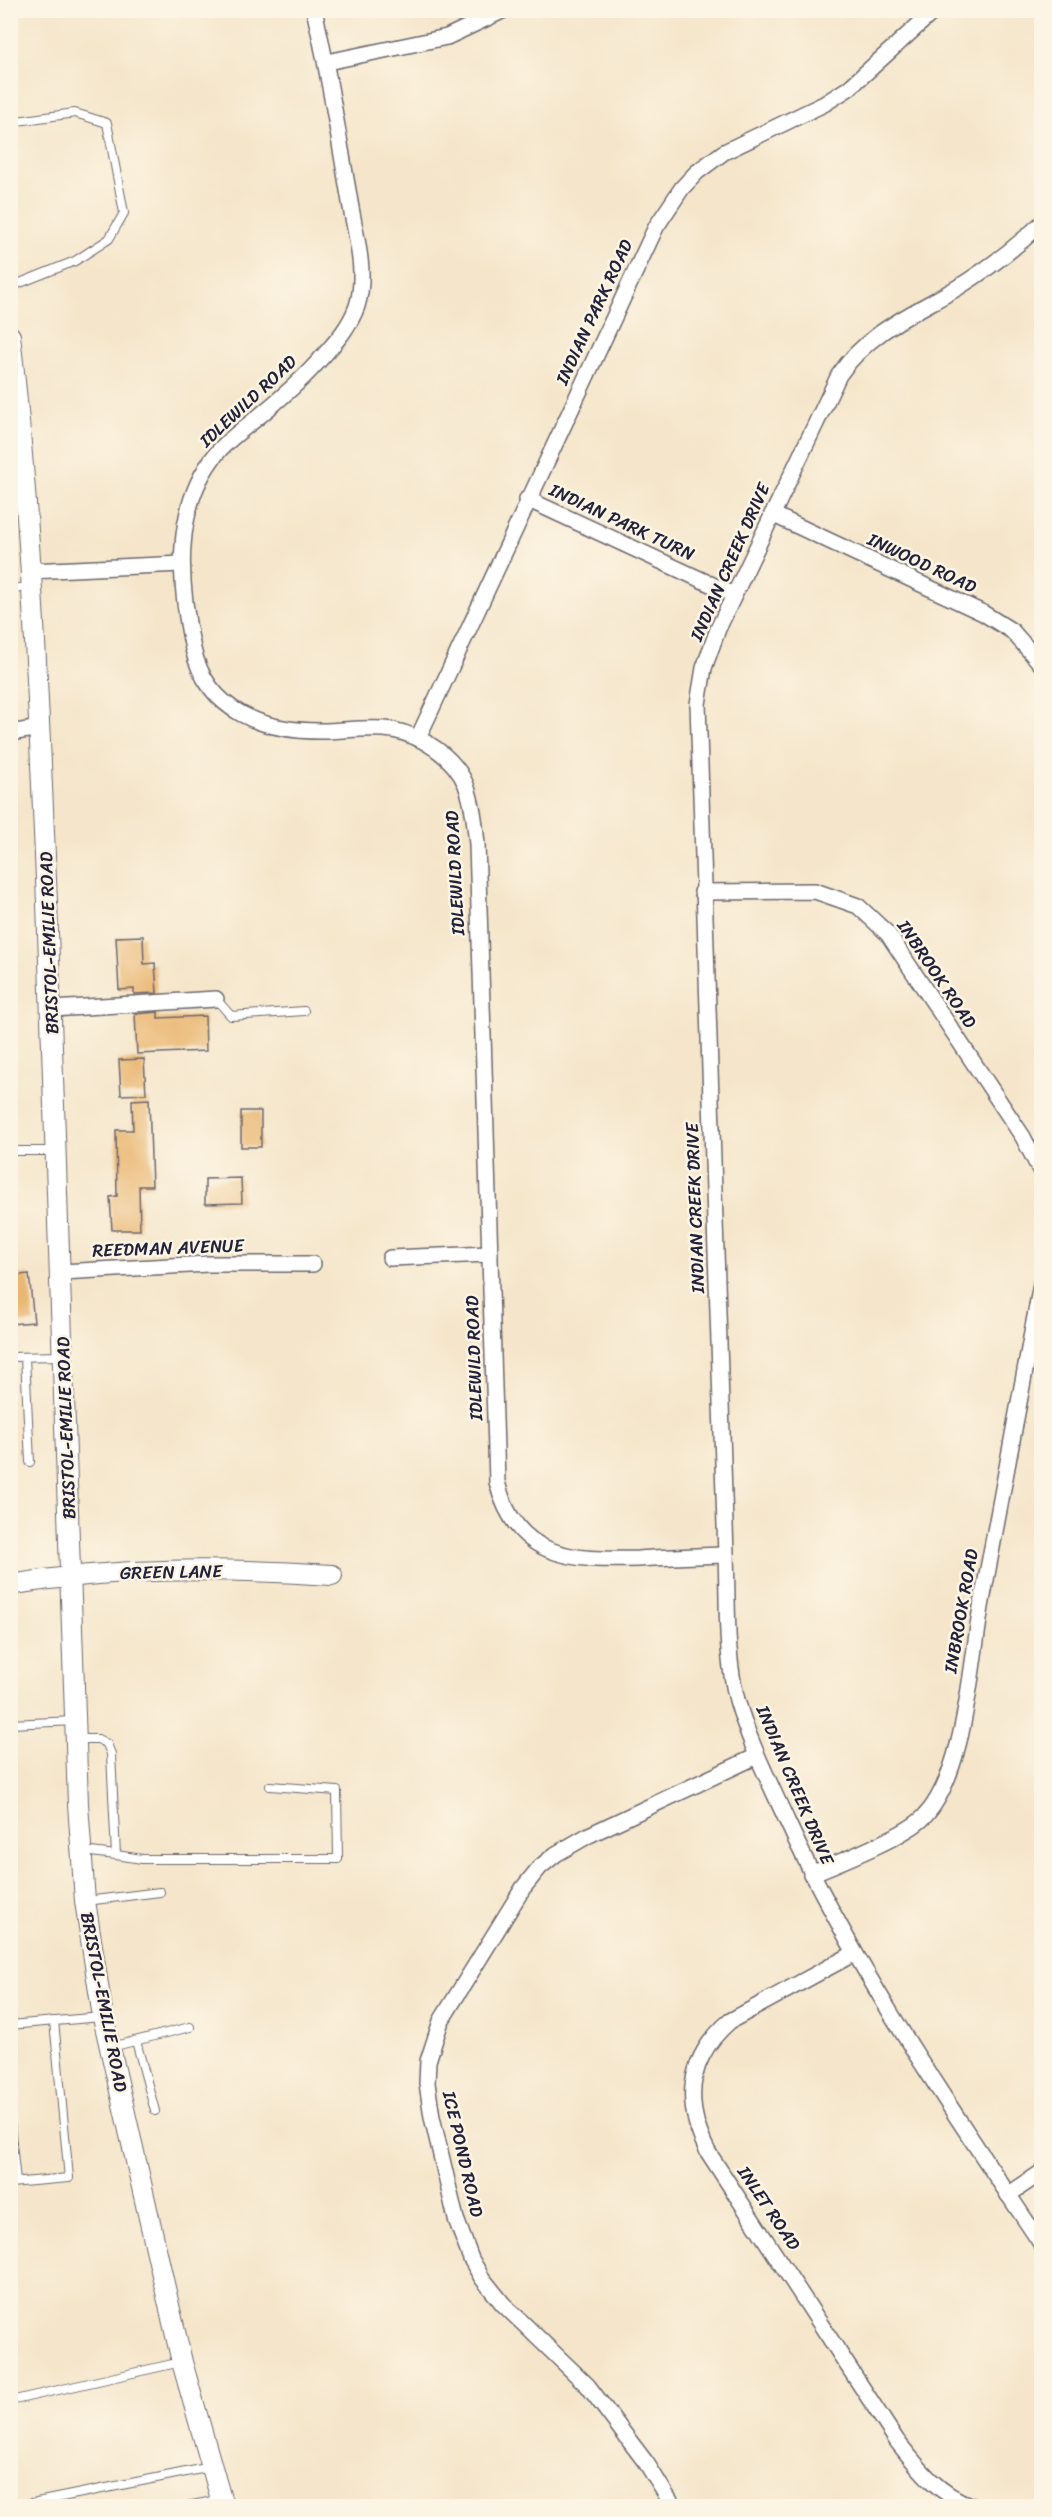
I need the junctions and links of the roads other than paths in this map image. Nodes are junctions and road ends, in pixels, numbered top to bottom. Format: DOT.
graph roads {
  1 [pos="314,10"];
  2 [pos="504,10"];
  3 [pos="935,10"];
  4 [pos="327,62"];
  5 [pos="10,122"];
  6 [pos="1041,223"];
  7 [pos="10,287"];
  8 [pos="11,337"];
  9 [pos="527,499"];
  10 [pos="772,514"];
  11 [pos="182,564"];
  12 [pos="31,579"];
  13 [pos="10,589"];
  14 [pos="734,595"];
  15 [pos="1041,665"];
  16 [pos="40,728"];
  17 [pos="10,733"];
  18 [pos="418,738"];
  19 [pos="702,892"];
  20 [pos="216,999"];
  21 [pos="52,1009"];
  22 [pos="304,1011"];
  23 [pos="10,1151"];
  24 [pos="57,1151"];
  25 [pos="1041,1174"];
  26 [pos="490,1254"];
  27 [pos="390,1258"];
  28 [pos="313,1264"];
  29 [pos="61,1272"];
  30 [pos="1041,1280"];
  31 [pos="64,1356"];
  32 [pos="10,1357"];
  33 [pos="25,1357"];
  34 [pos="30,1462"];
  35 [pos="726,1555"];
  36 [pos="70,1575"];
  37 [pos="332,1575"];
  38 [pos="10,1585"];
  39 [pos="10,1724"];
  40 [pos="76,1730"];
  41 [pos="757,1756"];
  42 [pos="270,1786"];
  43 [pos="81,1851"];
  44 [pos="116,1854"];
  45 [pos="811,1875"];
  46 [pos="160,1892"];
  47 [pos="85,1901"];
  48 [pos="853,1954"];
  49 [pos="103,2017"];
  50 [pos="54,2021"];
  51 [pos="10,2025"];
  52 [pos="190,2027"];
  53 [pos="136,2041"];
  54 [pos="110,2047"];
  55 [pos="155,2111"];
  56 [pos="10,2123"];
  57 [pos="1041,2172"];
  58 [pos="13,2182"];
  59 [pos="1008,2195"];
  60 [pos="1041,2245"];
  61 [pos="182,2362"];
  62 [pos="10,2401"];
  63 [pos="212,2467"];
  64 [pos="222,2503"];
  65 [pos="17,2506"];
  66 [pos="187,2506"];
  67 [pos="673,2506"];
  68 [pos="972,2506"];
  1 -- 4 [label="street, IDLEWILD ROAD"];
  2 -- 4 [label="street"];
  3 -- 9 [label="street, INDIAN PARK ROAD"];
  4 -- 11 [label="street, IDLEWILD ROAD"];
  5 -- 7 [label="lane"];
  6 -- 10 [label="street, INDIAN CREEK DRIVE"];
  8 -- 12 [label="street, BRISTOL-EMILIE ROAD"];
  9 -- 14 [label="street, INDIAN PARK TURN"];
  9 -- 18 [label="street, INDIAN PARK ROAD"];
  10 -- 14 [label="street, INDIAN CREEK DRIVE"];
  10 -- 15 [label="street, INWOOD ROAD"];
  11 -- 12 [label="street"];
  11 -- 18 [label="street, IDLEWILD ROAD"];
  12 -- 13 [label="lane"];
  12 -- 16 [label="street, BRISTOL-EMILIE ROAD"];
  14 -- 19 [label="street, INDIAN CREEK DRIVE"];
  16 -- 17 [label="street"];
  16 -- 21 [label="street, BRISTOL-EMILIE ROAD"];
  18 -- 26 [label="street, IDLEWILD ROAD"];
  19 -- 25 [label="street, INBROOK ROAD"];
  19 -- 35 [label="street, INDIAN CREEK DRIVE"];
  20 -- 21 [label="street"];
  20 -- 22 [label="lane"];
  21 -- 24 [label="street, BRISTOL-EMILIE ROAD"];
  23 -- 24 [label="lane"];
  24 -- 29 [label="street, BRISTOL-EMILIE ROAD"];
  26 -- 27 [label="street"];
  26 -- 35 [label="street, IDLEWILD ROAD"];
  28 -- 29 [label="street, REEDMAN AVENUE"];
  29 -- 31 [label="street, BRISTOL-EMILIE ROAD"];
  30 -- 45 [label="street, INBROOK ROAD"];
  31 -- 33 [label="lane"];
  31 -- 36 [label="street, BRISTOL-EMILIE ROAD"];
  32 -- 33 [label="lane"];
  33 -- 34 [label="lane"];
  35 -- 41 [label="street, INDIAN CREEK DRIVE"];
  36 -- 37 [label="street, GREEN LANE"];
  36 -- 38 [label="street, GREEN LANE"];
  36 -- 40 [label="street, BRISTOL-EMILIE ROAD"];
  39 -- 40 [label="lane"];
  40 -- 43 [label="street, BRISTOL-EMILIE ROAD"];
  40 -- 44 [label="lane"];
  41 -- 45 [label="street, INDIAN CREEK DRIVE"];
  41 -- 67 [label="street, ICE POND ROAD"];
  42 -- 44 [label="lane"];
  43 -- 44 [label="lane"];
  43 -- 47 [label="street, BRISTOL-EMILIE ROAD"];
  45 -- 48 [label="street, INDIAN CREEK DRIVE"];
  46 -- 47 [label="lane"];
  47 -- 49 [label="street, BRISTOL-EMILIE ROAD"];
  48 -- 59 [label="street, INDIAN CREEK DRIVE"];
  48 -- 68 [label="street, INLET ROAD"];
  49 -- 50 [label="lane"];
  49 -- 54 [label="street, BRISTOL-EMILIE ROAD"];
  50 -- 51 [label="lane"];
  50 -- 58 [label="lane"];
  52 -- 53 [label="lane"];
  53 -- 54 [label="lane"];
  53 -- 55 [label="lane"];
  54 -- 61 [label="street, BRISTOL-EMILIE ROAD"];
  56 -- 58 [label="lane"];
  57 -- 59 [label="street"];
  59 -- 60 [label="street, INDIAN CREEK DRIVE"];
  61 -- 62 [label="lane"];
  61 -- 63 [label="street, BRISTOL-EMILIE ROAD"];
  63 -- 64 [label="street, BRISTOL-EMILIE ROAD"];
  63 -- 65 [label="lane"];
  64 -- 66 [label="lane"];
}
